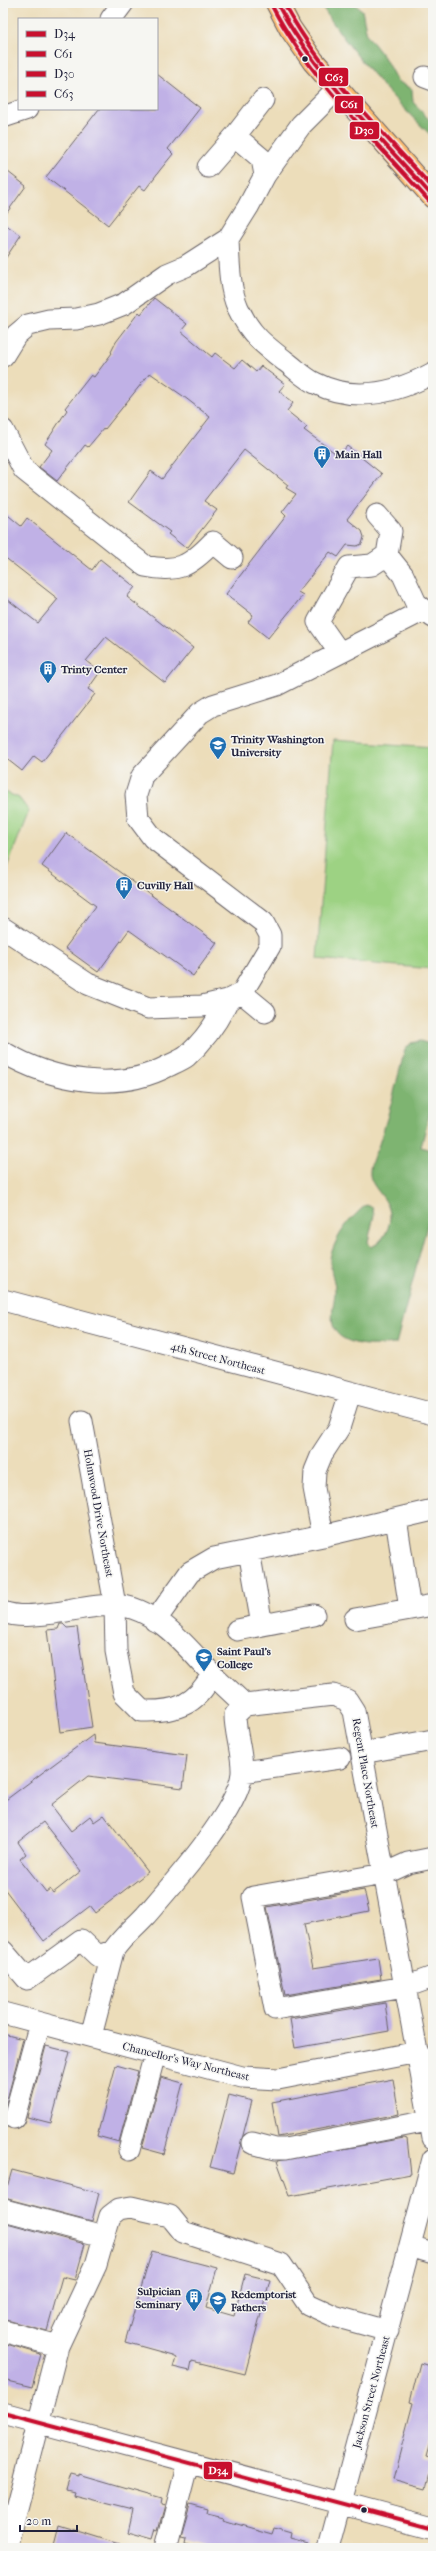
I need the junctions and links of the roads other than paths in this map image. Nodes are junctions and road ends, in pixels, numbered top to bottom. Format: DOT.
graph roads {
  1 [pos="123,3"];
  2 [pos="277,3"];
  3 [pos="112,18"];
  4 [pos="337,89"];
  5 [pos="263,100"];
  6 [pos="24,110"];
  7 [pos="3,117"];
  8 [pos="234,136"];
  9 [pos="208,167"];
  10 [pos="265,175"];
  11 [pos="431,191"];
  12 [pos="228,239"];
  13 [pos="3,356"];
  14 [pos="433,373"];
  15 [pos="3,430"];
  16 [pos="377,515"];
  17 [pos="387,555"];
  18 [pos="232,558"];
  19 [pos="429,614"];
  20 [pos="339,652"];
  21 [pos="3,928"];
  22 [pos="235,996"];
  23 [pos="265,1012"];
  24 [pos="3,1052"];
  25 [pos="4,1306"];
  26 [pos="350,1393"];
  27 [pos="433,1414"];
  28 [pos="82,1421"];
  29 [pos="433,1510"];
  30 [pos="396,1519"];
  31 [pos="323,1536"];
  32 [pos="249,1551"];
  33 [pos="115,1605"];
  34 [pos="433,1605"];
  35 [pos="410,1609"];
  36 [pos="3,1612"];
  37 [pos="314,1615"];
  38 [pos="354,1619"];
  39 [pos="156,1621"];
  40 [pos="262,1625"];
  41 [pos="237,1630"];
  42 [pos="209,1681"];
  43 [pos="240,1710"];
  44 [pos="433,1740"];
  45 [pos="362,1753"];
  46 [pos="340,1758"];
  47 [pos="242,1772"];
  48 [pos="433,1858"];
  49 [pos="384,1874"];
  50 [pos="3,1950"];
  51 [pos="114,1951"];
  52 [pos="433,1977"];
  53 [pos="405,1987"];
  54 [pos="3,2013"];
  55 [pos="40,2023"];
  56 [pos="91,2036"];
  57 [pos="418,2052"];
  58 [pos="155,2054"];
  59 [pos="14,2118"];
  60 [pos="432,2126"];
  61 [pos="252,2143"];
  62 [pos="129,2150"];
  63 [pos="433,2159"];
  64 [pos="4,2210"];
  65 [pos="103,2236"];
  66 [pos="411,2241"];
  67 [pos="433,2253"];
  68 [pos="3,2331"];
  69 [pos="388,2331"];
  70 [pos="58,2346"];
  71 [pos="3,2413"];
  72 [pos="39,2423"];
  73 [pos="188,2463"];
  74 [pos="341,2504"];
  75 [pos="433,2528"];
  76 [pos="6,2548"];
  77 [pos="166,2548"];
  78 [pos="329,2548"];
  1 -- 3 [label="street"];
  2 -- 4 [label="main road"];
  4 -- 10 [label="street"];
  4 -- 11 [label="main road"];
  5 -- 8 [label="street"];
  6 -- 7 [label="street"];
  8 -- 9 [label="street"];
  8 -- 10 [label="street"];
  10 -- 12 [label="street"];
  12 -- 13 [label="street"];
  12 -- 14 [label="street"];
  15 -- 18 [label="street"];
  16 -- 17 [label="street"];
  17 -- 19 [label="street"];
  17 -- 20 [label="street"];
  19 -- 20 [label="street"];
  20 -- 22 [label="street"];
  21 -- 22 [label="street"];
  22 -- 23 [label="street"];
  22 -- 24 [label="street"];
  25 -- 26 [label="street, 4th Street Northeast"];
  26 -- 27 [label="street, 4th Street Northeast"];
  26 -- 31 [label="street"];
  28 -- 33 [label="street, Holmwood Drive Northeast"];
  29 -- 30 [label="street"];
  30 -- 31 [label="street"];
  30 -- 35 [label="street"];
  31 -- 32 [label="street"];
  32 -- 39 [label="street"];
  32 -- 40 [label="street"];
  33 -- 36 [label="street"];
  33 -- 39 [label="street"];
  33 -- 42 [label="street, Holmwood Drive Northeast"];
  34 -- 35 [label="street"];
  35 -- 38 [label="street"];
  37 -- 40 [label="street"];
  39 -- 42 [label="street"];
  40 -- 41 [label="street"];
  42 -- 43 [label="street"];
  43 -- 45 [label="street, Regent Place Northeast"];
  43 -- 47 [label="street"];
  44 -- 45 [label="street"];
  45 -- 49 [label="street, Regent Place Northeast"];
  46 -- 47 [label="street"];
  47 -- 51 [label="street"];
  48 -- 49 [label="street"];
  49 -- 53 [label="street, Regent Place Northeast"];
  49 -- 53 [label="street"];
  50 -- 51 [label="street"];
  51 -- 56 [label="street"];
  52 -- 53 [label="street"];
  53 -- 57 [label="street, Regent Place Northeast"];
  54 -- 55 [label="street, Chancellor's Way Northeast"];
  55 -- 56 [label="street, Chancellor's Way Northeast"];
  55 -- 59 [label="street"];
  56 -- 58 [label="street, Chancellor's Way Northeast"];
  57 -- 58 [label="street, Chancellor's Way Northeast"];
  57 -- 60 [label="street, Regent Place Northeast"];
  58 -- 62 [label="street"];
  60 -- 61 [label="street"];
  63 -- 66 [label="street"];
  64 -- 65 [label="street"];
  65 -- 69 [label="street"];
  65 -- 70 [label="street"];
  66 -- 67 [label="street"];
  66 -- 69 [label="street, Jackson Street Northeast"];
  68 -- 70 [label="street"];
  69 -- 74 [label="street, Jackson Street Northeast"];
  70 -- 72 [label="street"];
  71 -- 72 [label="street"];
  72 -- 73 [label="street"];
  72 -- 76 [label="street"];
  73 -- 74 [label="street"];
  73 -- 77 [label="street"];
  74 -- 75 [label="street"];
  74 -- 78 [label="street, Jackson Street Northeast"];
}
